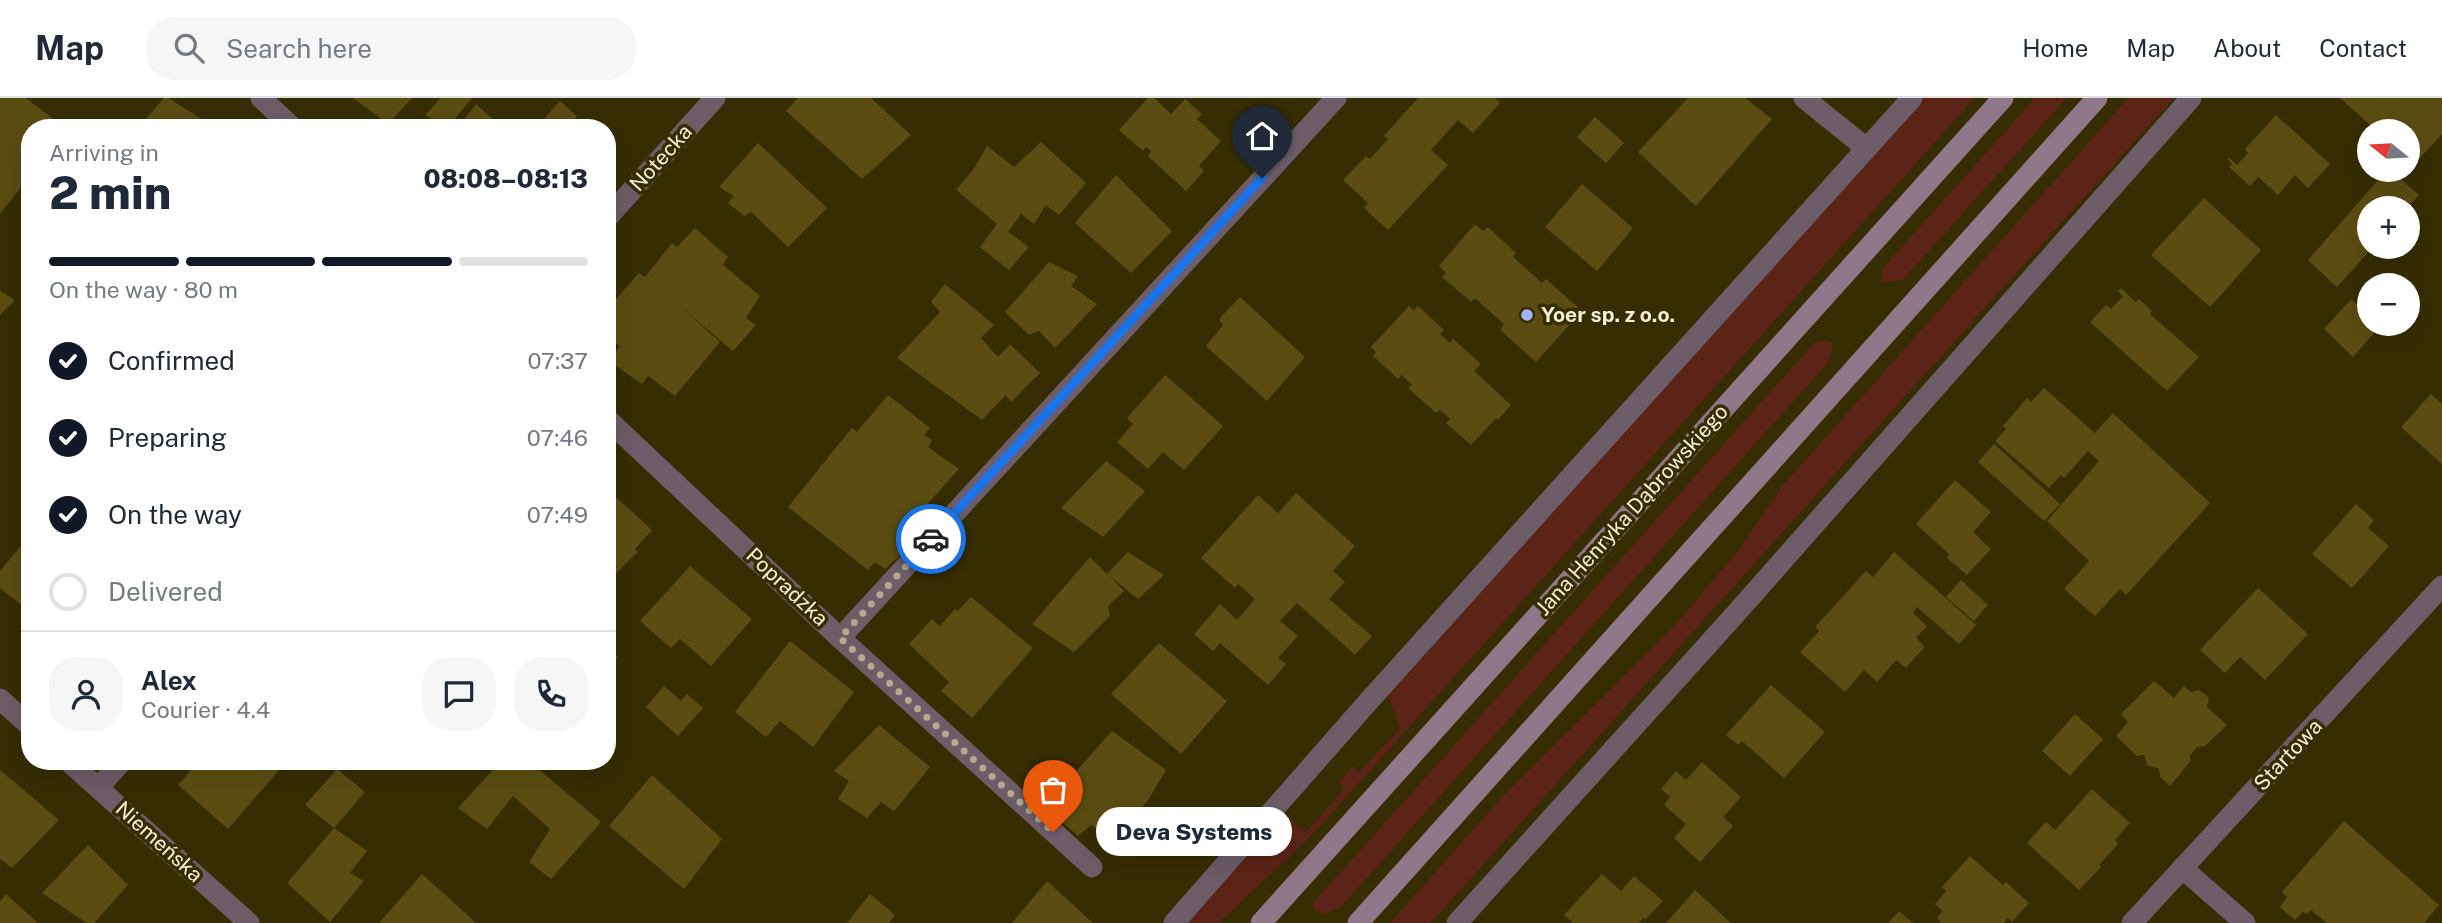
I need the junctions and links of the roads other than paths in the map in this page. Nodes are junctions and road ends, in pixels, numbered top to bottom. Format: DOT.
graph roads {
  1 [pos="261,98"];
  2 [pos="715,98"];
  3 [pos="1336,98"];
  4 [pos="1804,98"];
  5 [pos="1912,98"];
  6 [pos="2003,98"];
  7 [pos="2097,98"];
  8 [pos="2191,98"];
  9 [pos="283,119"];
  10 [pos="1866,148"];
  11 [pos="616,208"];
  12 [pos="616,427"];
  13 [pos="2442,586"];
  14 [pos="840,638"];
  15 [pos="0,699"];
  16 [pos="21,718"];
  17 [pos="78,770"];
  18 [pos="114,770"];
  19 [pos="98,788"];
  20 [pos="1092,867"];
  21 [pos="2182,868"];
  22 [pos="249,923"];
  23 [pos="1174,923"];
  24 [pos="1261,923"];
  25 [pos="1358,923"];
  26 [pos="1457,923"];
  27 [pos="2132,923"];
  28 [pos="2245,923"];
  1 -- 9 [label="street"];
  2 -- 11 [label="street, Notecka"];
  3 -- 14 [label="street"];
  4 -- 10 [label="street"];
  5 -- 10 [label="street"];
  6 -- 24 [label="main road, Jana Henryka Dąbrowskiego"];
  7 -- 25 [label="main road"];
  8 -- 26 [label="street"];
  10 -- 23 [label="street"];
  12 -- 14 [label="street, Popradzka"];
  13 -- 21 [label="street, Startowa"];
  14 -- 20 [label="street, Popradzka"];
  15 -- 16 [label="street"];
  17 -- 19 [label="street, Niemeńska"];
  18 -- 19 [label="street"];
  19 -- 22 [label="street, Niemeńska"];
  21 -- 27 [label="street, Startowa"];
  21 -- 28 [label="street"];
}
